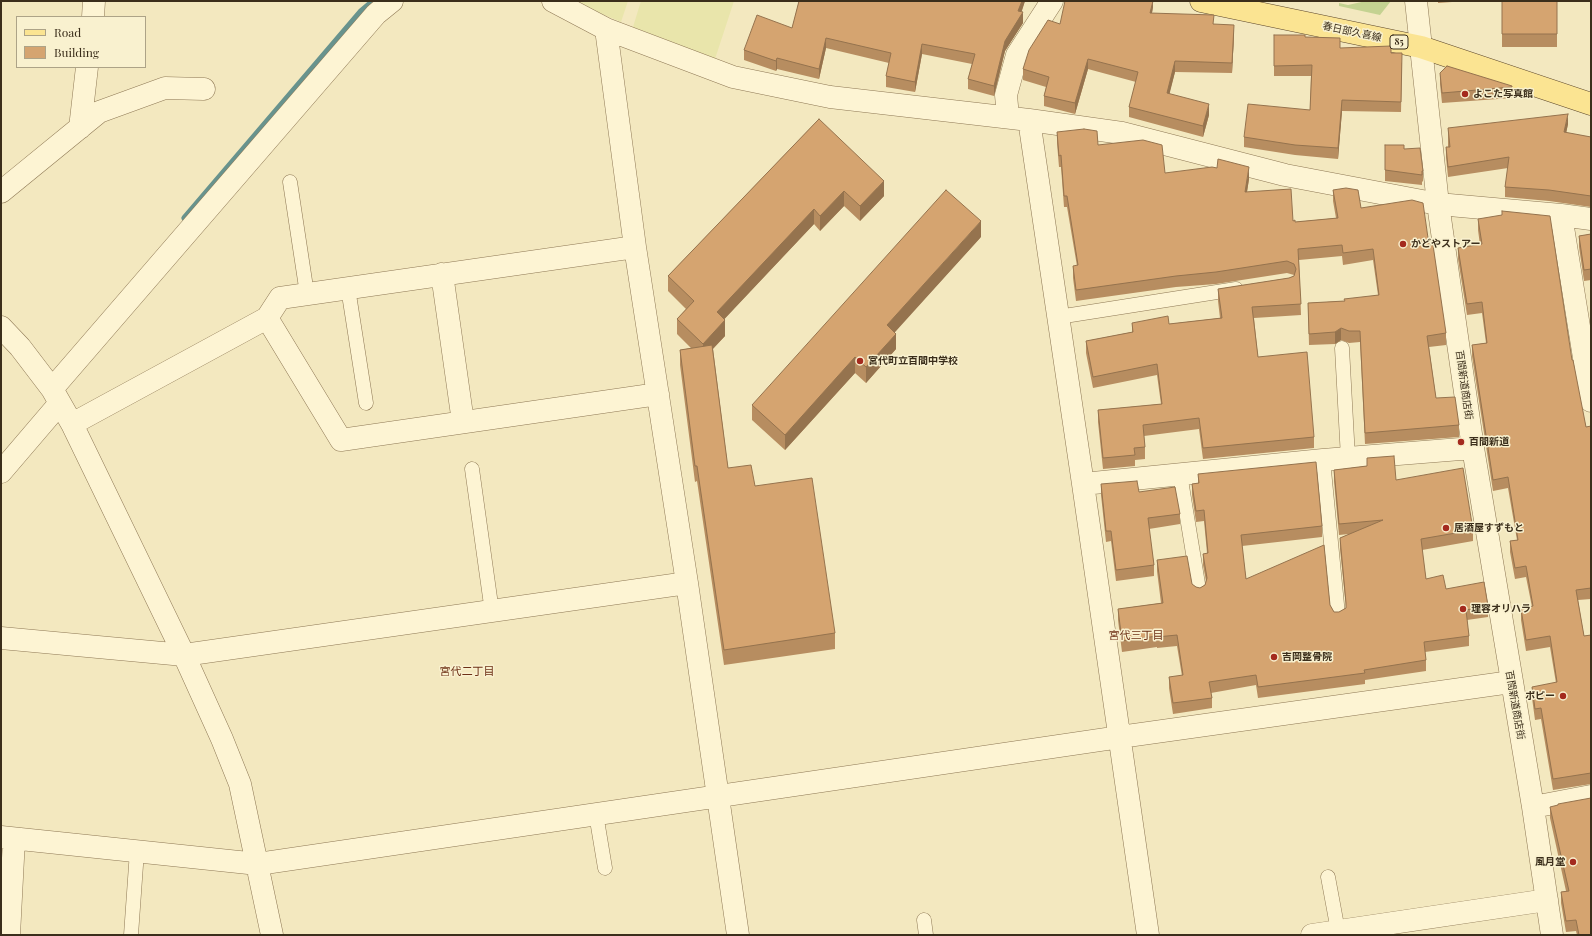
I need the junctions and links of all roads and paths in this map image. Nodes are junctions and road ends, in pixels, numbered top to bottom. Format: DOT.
graph roads {
  1 [pos="94,1"];
  2 [pos="392,1"];
  3 [pos="553,1"];
  4 [pos="1052,1"];
  5 [pos="1201,1"];
  6 [pos="1416,1"];
  7 [pos="93,16"];
  8 [pos="606,29"];
  9 [pos="1421,47"];
  10 [pos="87,68"];
  11 [pos="204,89"];
  12 [pos="1588,100"];
  13 [pos="1018,119"];
  14 [pos="80,128"];
  15 [pos="290,182"];
  16 [pos="1,192"];
  17 [pos="1438,204"];
  18 [pos="1561,215"];
  19 [pos="1591,219"];
  20 [pos="635,247"];
  21 [pos="442,274"];
  22 [pos="1250,287"];
  23 [pos="348,288"];
  24 [pos="307,294"];
  25 [pos="1058,317"];
  26 [pos="267,318"];
  27 [pos="1,327"];
  28 [pos="1342,348"];
  29 [pos="658,394"];
  30 [pos="56,396"];
  31 [pos="1591,400"];
  32 [pos="366,403"];
  33 [pos="463,422"];
  34 [pos="72,424"];
  35 [pos="1473,448"];
  36 [pos="1348,458"];
  37 [pos="1323,460"];
  38 [pos="472,469"];
  39 [pos="1,472"];
  40 [pos="1180,474"];
  41 [pos="1083,484"];
  42 [pos="687,583"];
  43 [pos="1199,590"];
  44 [pos="492,612"];
  45 [pos="1338,615"];
  46 [pos="1,638"];
  47 [pos="184,655"];
  48 [pos="1511,682"];
  49 [pos="1120,737"];
  50 [pos="718,795"];
  51 [pos="1591,796"];
  52 [pos="1533,807"];
  53 [pos="596,814"];
  54 [pos="7,838"];
  55 [pos="137,851"];
  56 [pos="258,864"];
  57 [pos="605,868"];
  58 [pos="1328,877"];
  59 [pos="1547,900"];
  60 [pos="924,920"];
  61 [pos="1338,931"];
  62 [pos="9,935"];
  63 [pos="131,935"];
  64 [pos="272,935"];
  65 [pos="738,935"];
  66 [pos="926,935"];
  67 [pos="1148,935"];
  68 [pos="1312,935"];
  69 [pos="1552,935"];
  1 -- 7 [label="street"];
  2 -- 30 [label="street"];
  3 -- 8 [label="street"];
  4 -- 13 [label="street"];
  5 -- 9 [label="main road, 春日部久喜線 / 85"];
  6 -- 9 [label="street, 百間新道商店街"];
  8 -- 13 [label="street"];
  8 -- 20 [label="street"];
  9 -- 12 [label="main road, 春日部久喜線 / 85"];
  9 -- 17 [label="street, 百間新道商店街"];
  10 -- 14 [label="street"];
  11 -- 14 [label="street"];
  13 -- 17 [label="street"];
  13 -- 25 [label="street"];
  14 -- 16 [label="street"];
  15 -- 24 [label="lane"];
  17 -- 18 [label="street"];
  17 -- 35 [label="street, 百間新道商店街"];
  18 -- 19 [label="street"];
  18 -- 31 [label="street"];
  20 -- 21 [label="street"];
  20 -- 29 [label="street"];
  21 -- 23 [label="street"];
  21 -- 33 [label="street"];
  22 -- 25 [label="lane"];
  23 -- 24 [label="street"];
  23 -- 32 [label="lane"];
  24 -- 26 [label="street"];
  25 -- 41 [label="street"];
  26 -- 33 [label="street"];
  26 -- 34 [label="street"];
  27 -- 30 [label="street"];
  28 -- 36 [label="lane"];
  29 -- 33 [label="street"];
  29 -- 42 [label="street"];
  30 -- 34 [label="street"];
  30 -- 39 [label="street"];
  34 -- 47 [label="street"];
  35 -- 36 [label="street"];
  35 -- 48 [label="street, 百間新道商店街"];
  36 -- 37 [label="street"];
  37 -- 40 [label="street"];
  37 -- 45 [label="lane"];
  38 -- 44 [label="lane"];
  40 -- 41 [label="street"];
  40 -- 43 [label="lane"];
  41 -- 49 [label="street"];
  42 -- 44 [label="street"];
  42 -- 50 [label="street"];
  44 -- 47 [label="street"];
  46 -- 47 [label="street"];
  47 -- 56 [label="street"];
  48 -- 49 [label="street"];
  48 -- 52 [label="street, 百間新道商店街"];
  49 -- 50 [label="street"];
  49 -- 67 [label="street"];
  50 -- 53 [label="street"];
  50 -- 65 [label="street"];
  51 -- 52 [label="street"];
  52 -- 59 [label="street, 百間新道商店街"];
  53 -- 56 [label="street"];
  53 -- 57 [label="lane"];
  54 -- 55 [label="street"];
  54 -- 62 [label="street"];
  55 -- 56 [label="street"];
  55 -- 63 [label="lane"];
  56 -- 64 [label="street"];
  58 -- 61 [label="lane"];
  59 -- 61 [label="street"];
  59 -- 69 [label="street, 百間新道商店街"];
  60 -- 66 [label="lane"];
  61 -- 68 [label="street"];
}
